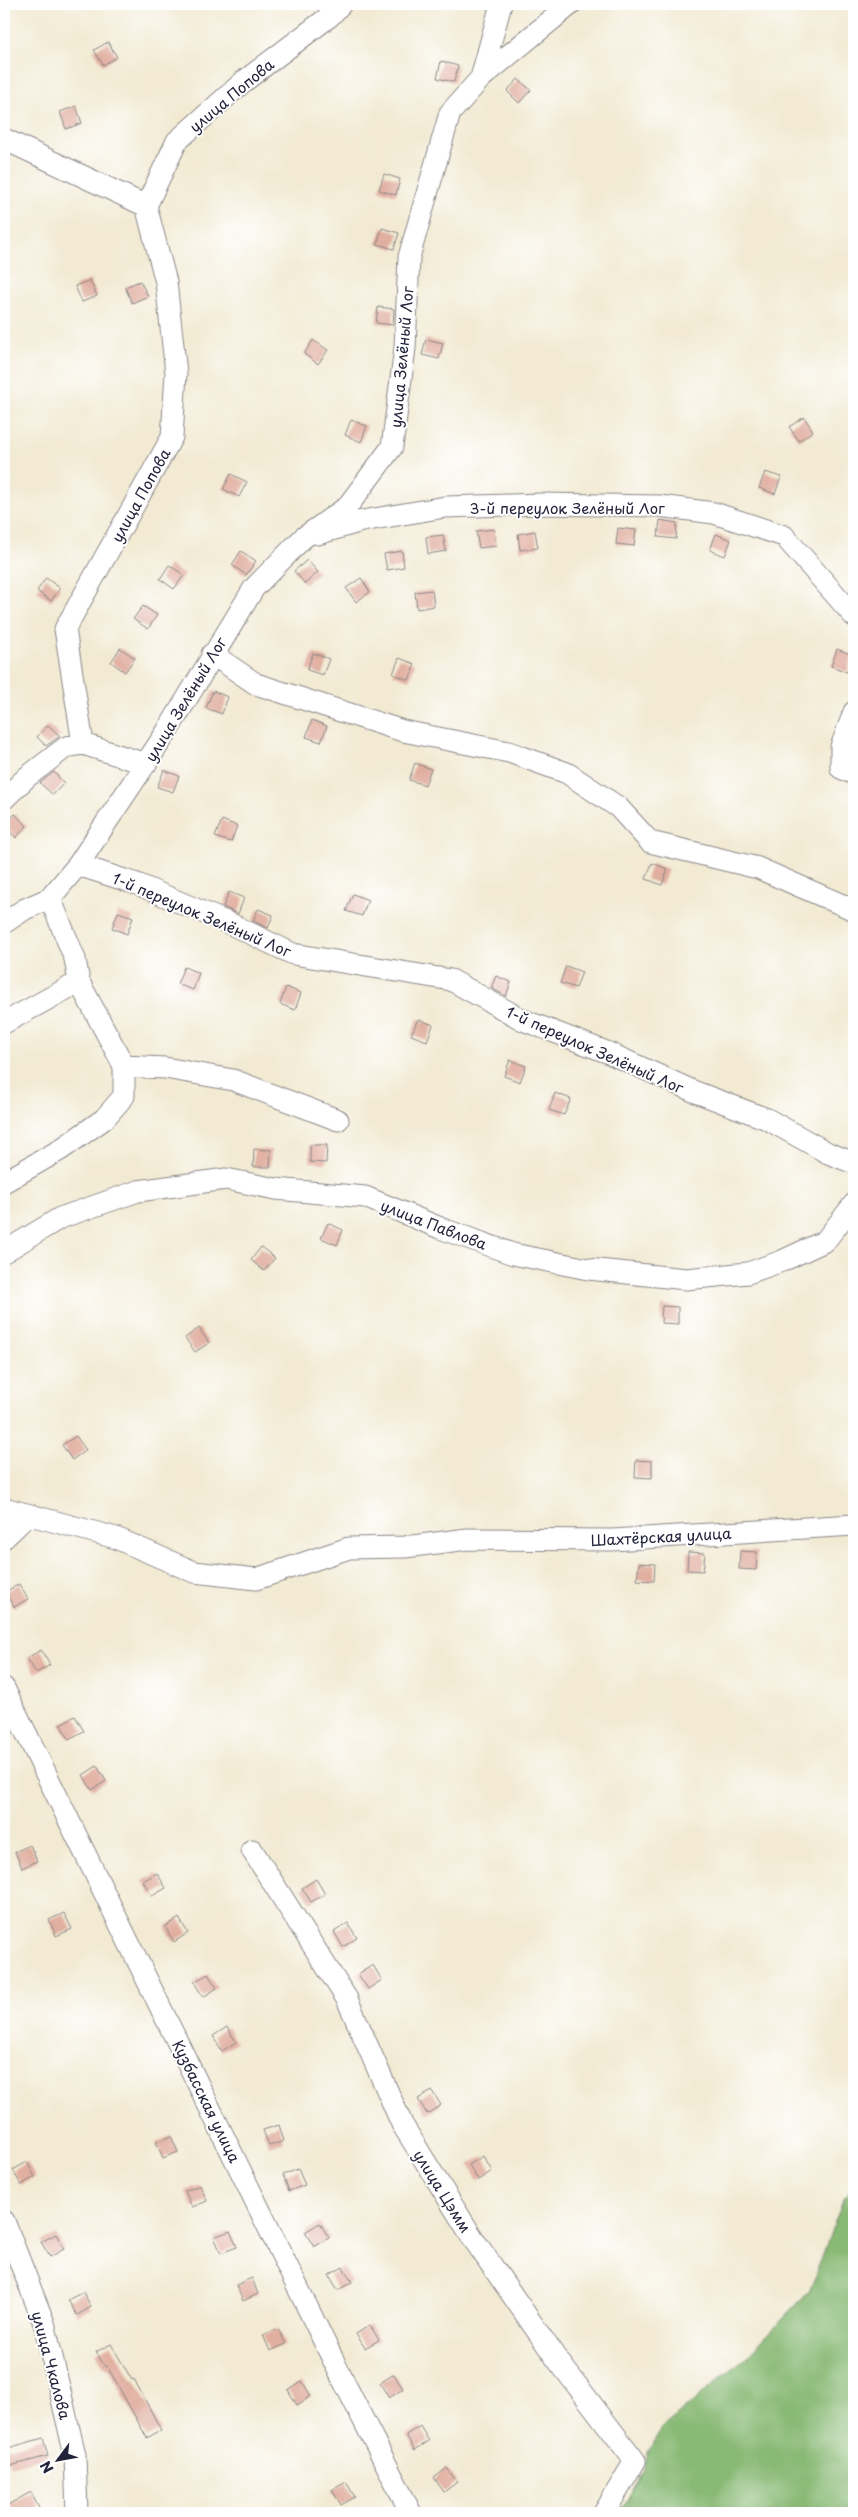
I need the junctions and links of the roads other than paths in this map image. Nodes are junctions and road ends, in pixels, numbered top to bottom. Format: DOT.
graph roads {
  1 [pos="341,4"];
  2 [pos="501,4"];
  3 [pos="572,4"];
  4 [pos="480,78"];
  5 [pos="4,138"];
  6 [pos="146,206"];
  7 [pos="303,538"];
  8 [pos="854,616"];
  9 [pos="212,654"];
  10 [pos="854,712"];
  11 [pos="83,744"];
  12 [pos="146,764"];
  13 [pos="854,774"];
  14 [pos="4,799"];
  15 [pos="78,865"];
  16 [pos="50,898"];
  17 [pos="854,910"];
  18 [pos="4,922"];
  19 [pos="79,982"];
  20 [pos="4,1023"];
  21 [pos="124,1066"];
  22 [pos="338,1120"];
  23 [pos="854,1163"];
  24 [pos="4,1182"];
  25 [pos="854,1204"];
  26 [pos="4,1252"];
  27 [pos="4,1508"];
  28 [pos="27,1516"];
  29 [pos="854,1525"];
  30 [pos="4,1538"];
  31 [pos="4,1688"];
  32 [pos="252,1850"];
  33 [pos="4,2221"];
  34 [pos="77,2513"];
  35 [pos="411,2513"];
  36 [pos="604,2513"];
  1 -- 6 [label="street, улица Попова"];
  2 -- 4 [label="street"];
  3 -- 4 [label="street, улица Зелёный Лог"];
  4 -- 7 [label="street, улица Зелёный Лог"];
  5 -- 6 [label="street"];
  6 -- 11 [label="street, улица Попова"];
  7 -- 8 [label="street, 3-й переулок Зелёный Лог"];
  7 -- 9 [label="street, улица Зелёный Лог"];
  9 -- 12 [label="street, улица Зелёный Лог"];
  9 -- 17 [label="street"];
  10 -- 13 [label="street"];
  11 -- 12 [label="street"];
  11 -- 14 [label="street"];
  12 -- 15 [label="street, улица Зелёный Лог"];
  15 -- 16 [label="street, улица Зелёный Лог"];
  15 -- 23 [label="street, 1-й переулок Зелёный Лог"];
  16 -- 18 [label="street, улица Зелёный Лог"];
  16 -- 19 [label="street"];
  19 -- 20 [label="street"];
  19 -- 21 [label="street"];
  21 -- 22 [label="street"];
  21 -- 24 [label="street"];
  25 -- 26 [label="street, улица Павлова"];
  27 -- 28 [label="street, Шахтёрская улица"];
  28 -- 29 [label="street, Шахтёрская улица"];
  28 -- 30 [label="street"];
  31 -- 35 [label="street, Кузбасская улица"];
  32 -- 36 [label="street, улица Цэмм"];
  33 -- 34 [label="street, улица Чкалова"];
}
